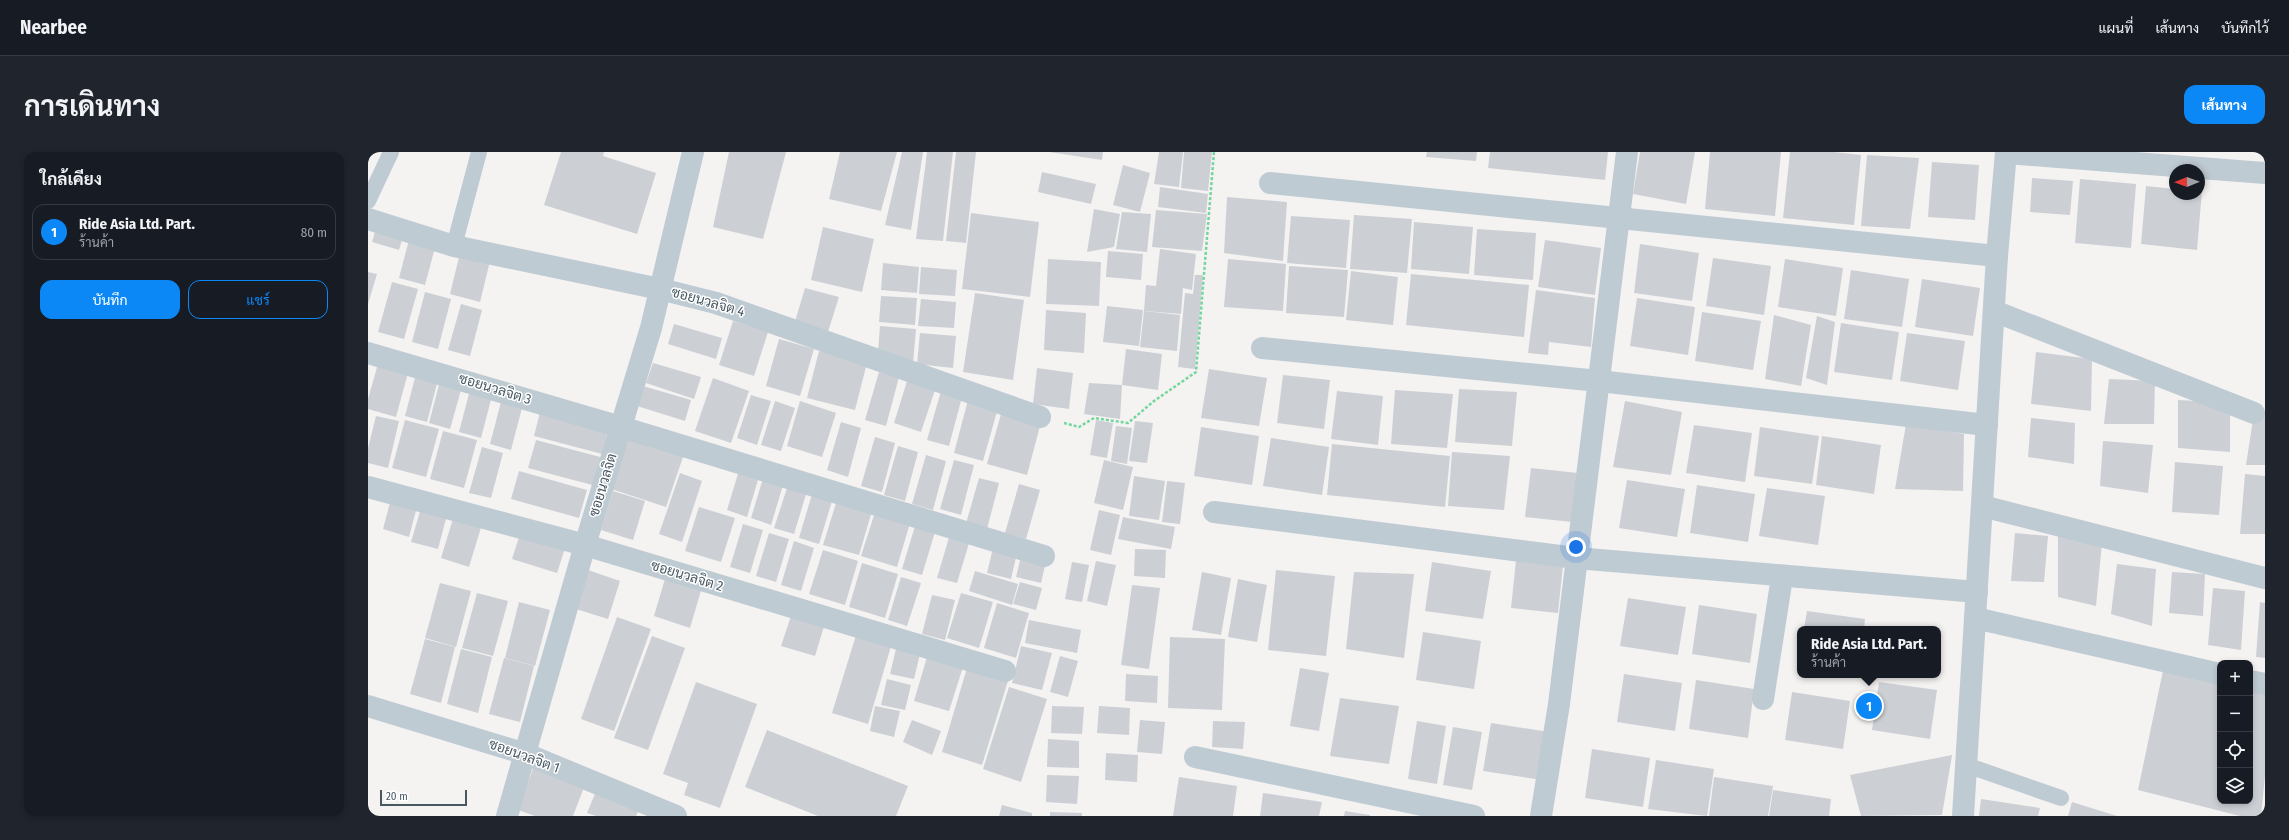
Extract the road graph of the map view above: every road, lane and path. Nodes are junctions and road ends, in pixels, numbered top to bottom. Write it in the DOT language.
graph roads {
  1 [pos="391,152"];
  2 [pos="479,152"];
  3 [pos="694,152"];
  4 [pos="1214,152"];
  5 [pos="1627,152"];
  6 [pos="2006,152"];
  7 [pos="2265,173"];
  8 [pos="1270,183"];
  9 [pos="368,201"];
  10 [pos="1620,218"];
  11 [pos="368,219"];
  12 [pos="454,246"];
  13 [pos="1997,256"];
  14 [pos="660,289"];
  15 [pos="1994,311"];
  16 [pos="1262,348"];
  17 [pos="368,353"];
  18 [pos="1599,381"];
  19 [pos="2254,413"];
  20 [pos="1040,417"];
  21 [pos="1987,425"];
  22 [pos="621,427"];
  23 [pos="368,487"];
  24 [pos="1982,506"];
  25 [pos="1214,512"];
  26 [pos="585,545"];
  27 [pos="1044,556"];
  28 [pos="1576,558"];
  29 [pos="1782,577"];
  30 [pos="2265,578"];
  31 [pos="1977,592"];
  32 [pos="1975,618"];
  33 [pos="1005,671"];
  34 [pos="2217,673"];
  35 [pos="2253,681"];
  36 [pos="2265,684"];
  37 [pos="1763,699"];
  38 [pos="368,706"];
  39 [pos="526,754"];
  40 [pos="1195,757"];
  41 [pos="1966,764"];
  42 [pos="2061,798"];
  43 [pos="507,816"];
  44 [pos="676,816"];
  45 [pos="1474,816"];
  46 [pos="1540,816"];
  47 [pos="1963,816"];
  1 -- 9 [label="lane"];
  2 -- 12 [label="lane"];
  3 -- 14 [label="street, ซอยนวลจิต"];
  4 -- 20 [label="path"];
  5 -- 10 [label="street"];
  6 -- 7 [label="street"];
  6 -- 13 [label="street"];
  8 -- 10 [label="street"];
  10 -- 13 [label="street"];
  10 -- 18 [label="street"];
  11 -- 12 [label="street, ซอยนวลจิต 4"];
  12 -- 14 [label="street, ซอยนวลจิต 4"];
  13 -- 15 [label="street"];
  14 -- 20 [label="street, ซอยนวลจิต 4"];
  14 -- 22 [label="street, ซอยนวลจิต"];
  15 -- 19 [label="street"];
  15 -- 21 [label="street"];
  16 -- 18 [label="street"];
  17 -- 22 [label="street, ซอยนวลจิต 3"];
  18 -- 21 [label="street"];
  18 -- 28 [label="street"];
  21 -- 24 [label="street"];
  22 -- 26 [label="street, ซอยนวลจิต"];
  22 -- 27 [label="street, ซอยนวลจิต 3"];
  23 -- 26 [label="street, ซอยนวลจิต 2"];
  24 -- 30 [label="street"];
  24 -- 31 [label="street"];
  25 -- 28 [label="street"];
  26 -- 33 [label="street, ซอยนวลจิต 2"];
  26 -- 39 [label="street, ซอยนวลจิต"];
  28 -- 29 [label="street"];
  28 -- 46 [label="street"];
  29 -- 31 [label="street"];
  29 -- 37 [label="street"];
  31 -- 32 [label="street"];
  32 -- 34 [label="street"];
  32 -- 41 [label="street"];
  35 -- 36 [label="street"];
  38 -- 39 [label="street, ซอยนวลจิต 1"];
  39 -- 43 [label="street, ซอยนวลจิต"];
  39 -- 44 [label="street, ซอยนวลจิต 1"];
  40 -- 45 [label="street"];
  41 -- 42 [label="lane"];
  41 -- 47 [label="street"];
}
